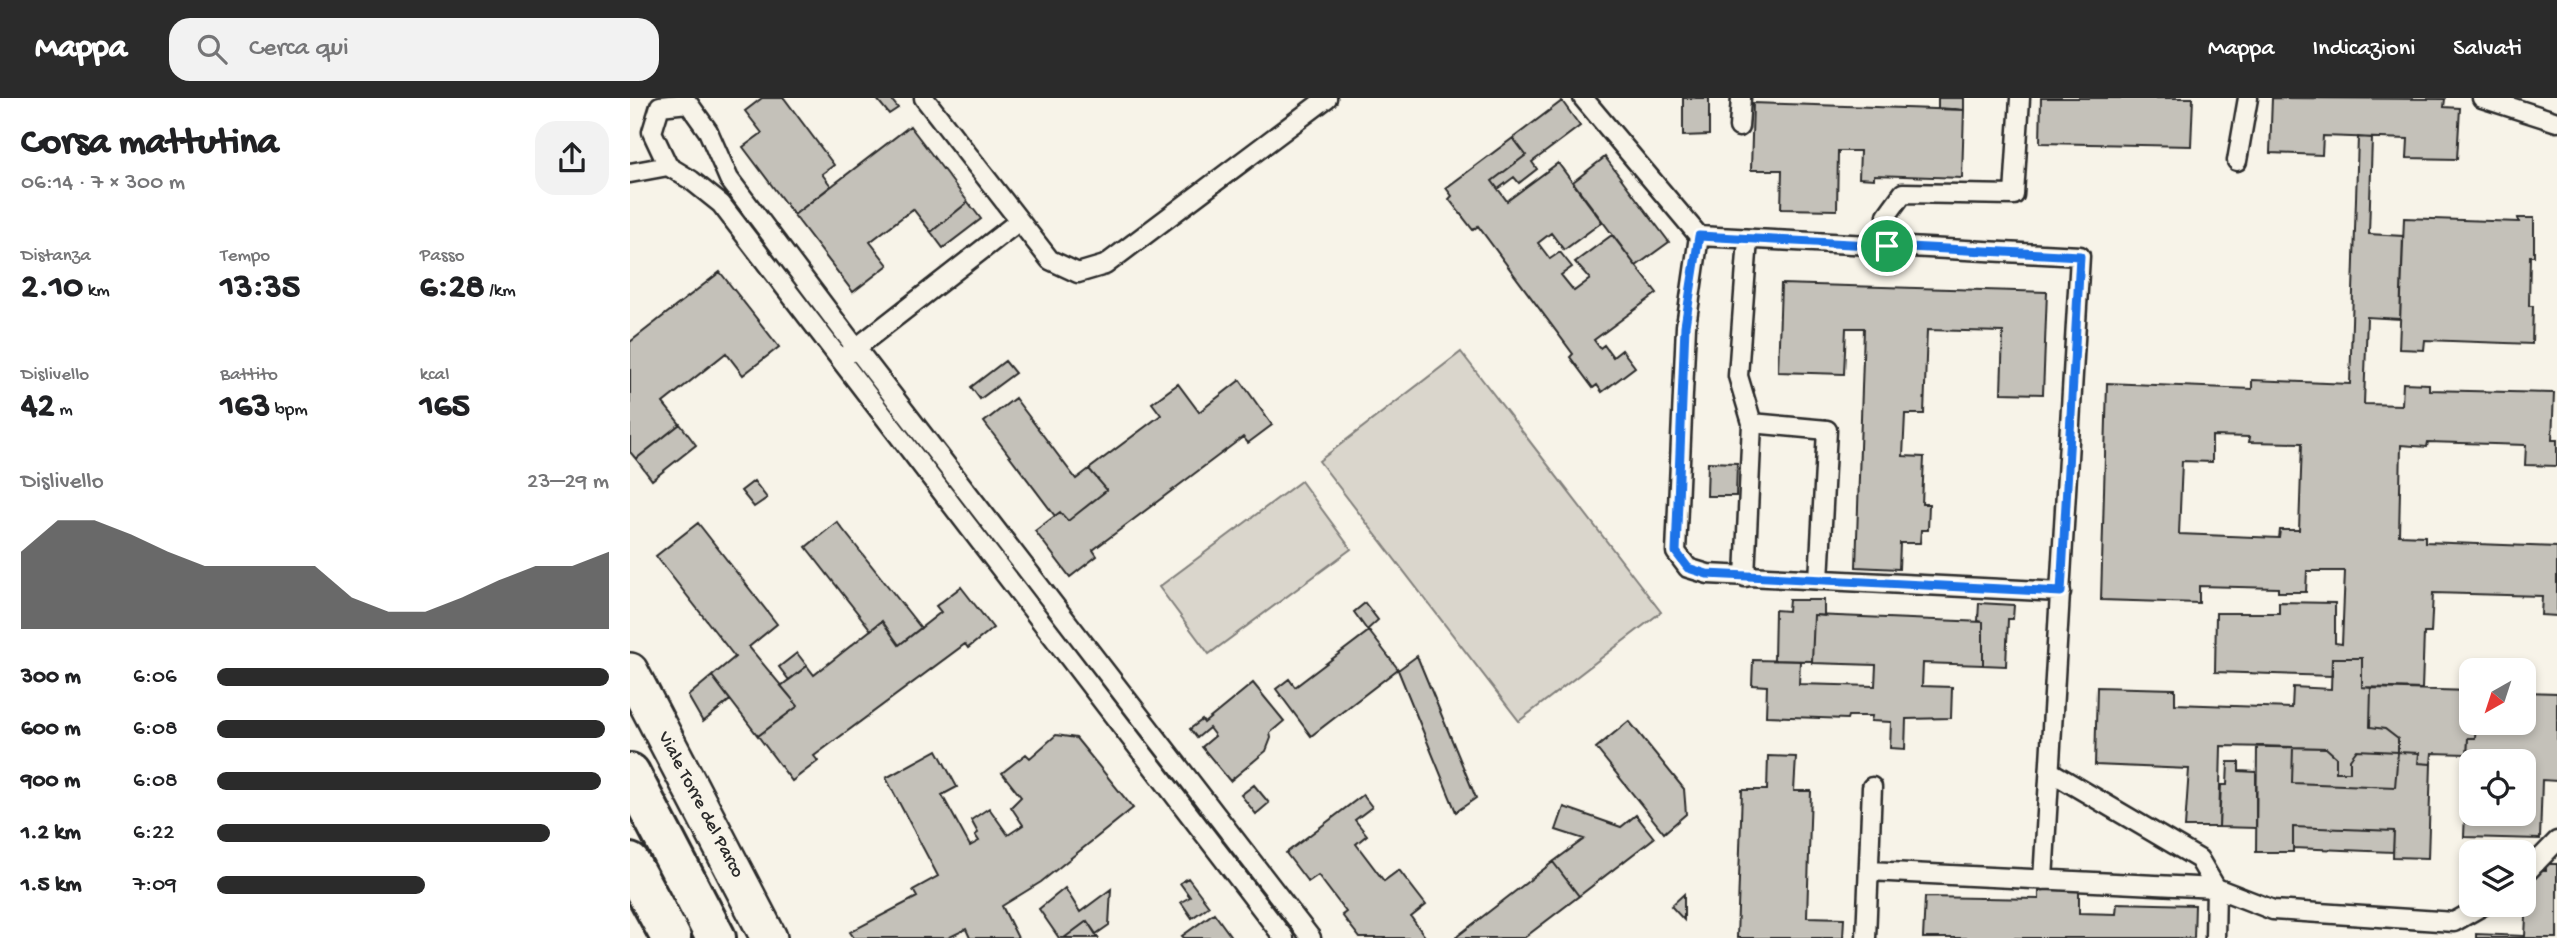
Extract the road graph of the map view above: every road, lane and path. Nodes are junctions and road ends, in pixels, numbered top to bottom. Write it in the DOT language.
graph roads {
  1 [pos="924,98"];
  2 [pos="1327,98"];
  3 [pos="1583,98"];
  4 [pos="1741,98"];
  5 [pos="2020,98"];
  6 [pos="2248,98"];
  7 [pos="2482,98"];
  8 [pos="657,102"];
  9 [pos="2557,122"];
  10 [pos="1740,127"];
  11 [pos="2237,161"];
  12 [pos="668,166"];
  13 [pos="630,173"];
  14 [pos="1019,221"];
  15 [pos="1699,236"];
  16 [pos="1748,239"];
  17 [pos="1887,246"];
  18 [pos="856,348"];
  19 [pos="841,359"];
  20 [pos="1752,423"];
  21 [pos="1745,576"];
  22 [pos="1819,580"];
  23 [pos="2061,592"];
  24 [pos="630,671"];
  25 [pos="2051,772"];
  26 [pos="630,773"];
  27 [pos="1872,787"];
  28 [pos="2557,841"];
  29 [pos="630,863"];
  30 [pos="2536,863"];
  31 [pos="1869,871"];
  32 [pos="2043,880"];
  33 [pos="2217,888"];
  34 [pos="2470,917"];
  35 [pos="2454,930"];
  36 [pos="671,938"];
  37 [pos="716,938"];
  38 [pos="769,938"];
  39 [pos="1284,938"];
  40 [pos="1311,938"];
  41 [pos="1866,938"];
  42 [pos="2215,938"];
  1 -- 14 [label="lane"];
  2 -- 14 [label="lane"];
  3 -- 15 [label="lane"];
  4 -- 10 [label="lane"];
  5 -- 17 [label="lane"];
  6 -- 11 [label="lane"];
  7 -- 9 [label="lane"];
  8 -- 12 [label="lane"];
  8 -- 18 [label="lane"];
  12 -- 13 [label="lane"];
  12 -- 19 [label="lane"];
  14 -- 18 [label="lane"];
  15 -- 16 [label="lane"];
  15 -- 21 [label="lane"];
  16 -- 17 [label="lane"];
  16 -- 20 [label="lane"];
  17 -- 23 [label="lane"];
  18 -- 19 [label="lane"];
  18 -- 40 [label="lane"];
  19 -- 39 [label="lane"];
  20 -- 21 [label="lane"];
  20 -- 22 [label="lane"];
  21 -- 22 [label="lane"];
  22 -- 23 [label="lane"];
  23 -- 25 [label="lane"];
  24 -- 38 [label="street, Viale Torre del Parco"];
  25 -- 32 [label="lane"];
  25 -- 33 [label="lane"];
  26 -- 37 [label="street"];
  27 -- 31 [label="lane"];
  28 -- 30 [label="lane"];
  29 -- 36 [label="street"];
  31 -- 32 [label="lane"];
  31 -- 41 [label="lane"];
  32 -- 33 [label="lane"];
  33 -- 35 [label="lane"];
  33 -- 42 [label="lane"];
  34 -- 35 [label="lane"];
}
